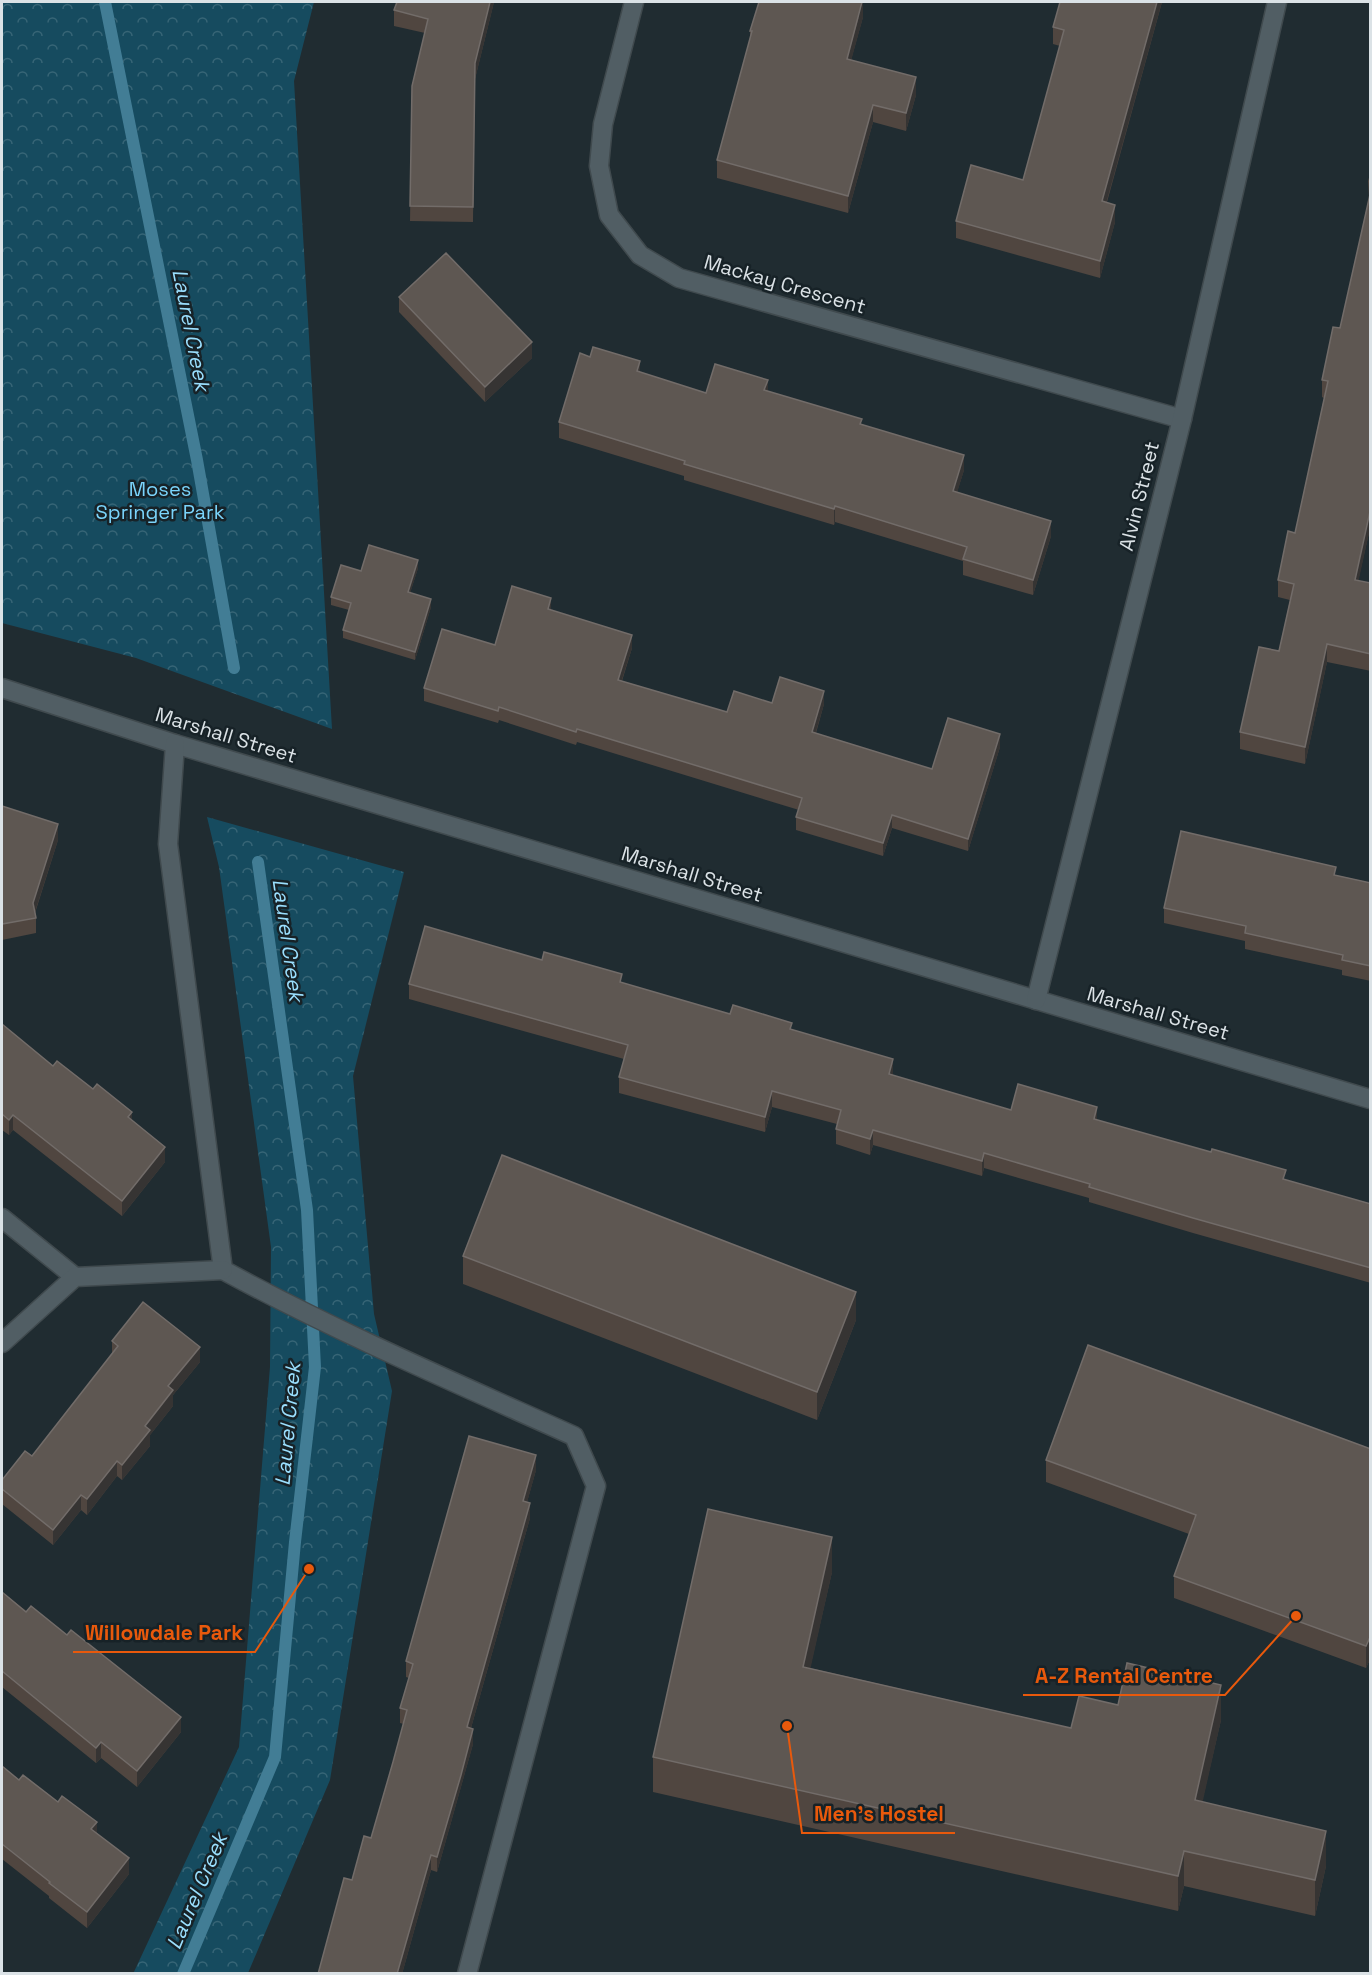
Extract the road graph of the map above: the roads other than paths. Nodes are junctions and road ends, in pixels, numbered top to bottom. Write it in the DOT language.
graph roads {
  1 [pos="634,2"];
  2 [pos="1277,2"];
  3 [pos="1182,419"];
  4 [pos="2,688"];
  5 [pos="175,744"];
  6 [pos="1036,1000"];
  7 [pos="1371,1099"];
  8 [pos="2,1218"];
  9 [pos="223,1270"];
  10 [pos="75,1277"];
  11 [pos="2,1343"];
  12 [pos="467,1974"];
  1 -- 3 [label="street, Mackay Crescent"];
  2 -- 3 [label="street, Alvin Street"];
  3 -- 6 [label="street, Alvin Street"];
  4 -- 5 [label="street, Marshall Street"];
  5 -- 6 [label="street, Marshall Street"];
  5 -- 9 [label="street"];
  6 -- 7 [label="street, Marshall Street"];
  8 -- 10 [label="street"];
  9 -- 10 [label="street"];
  9 -- 12 [label="street"];
  10 -- 11 [label="street"];
}
